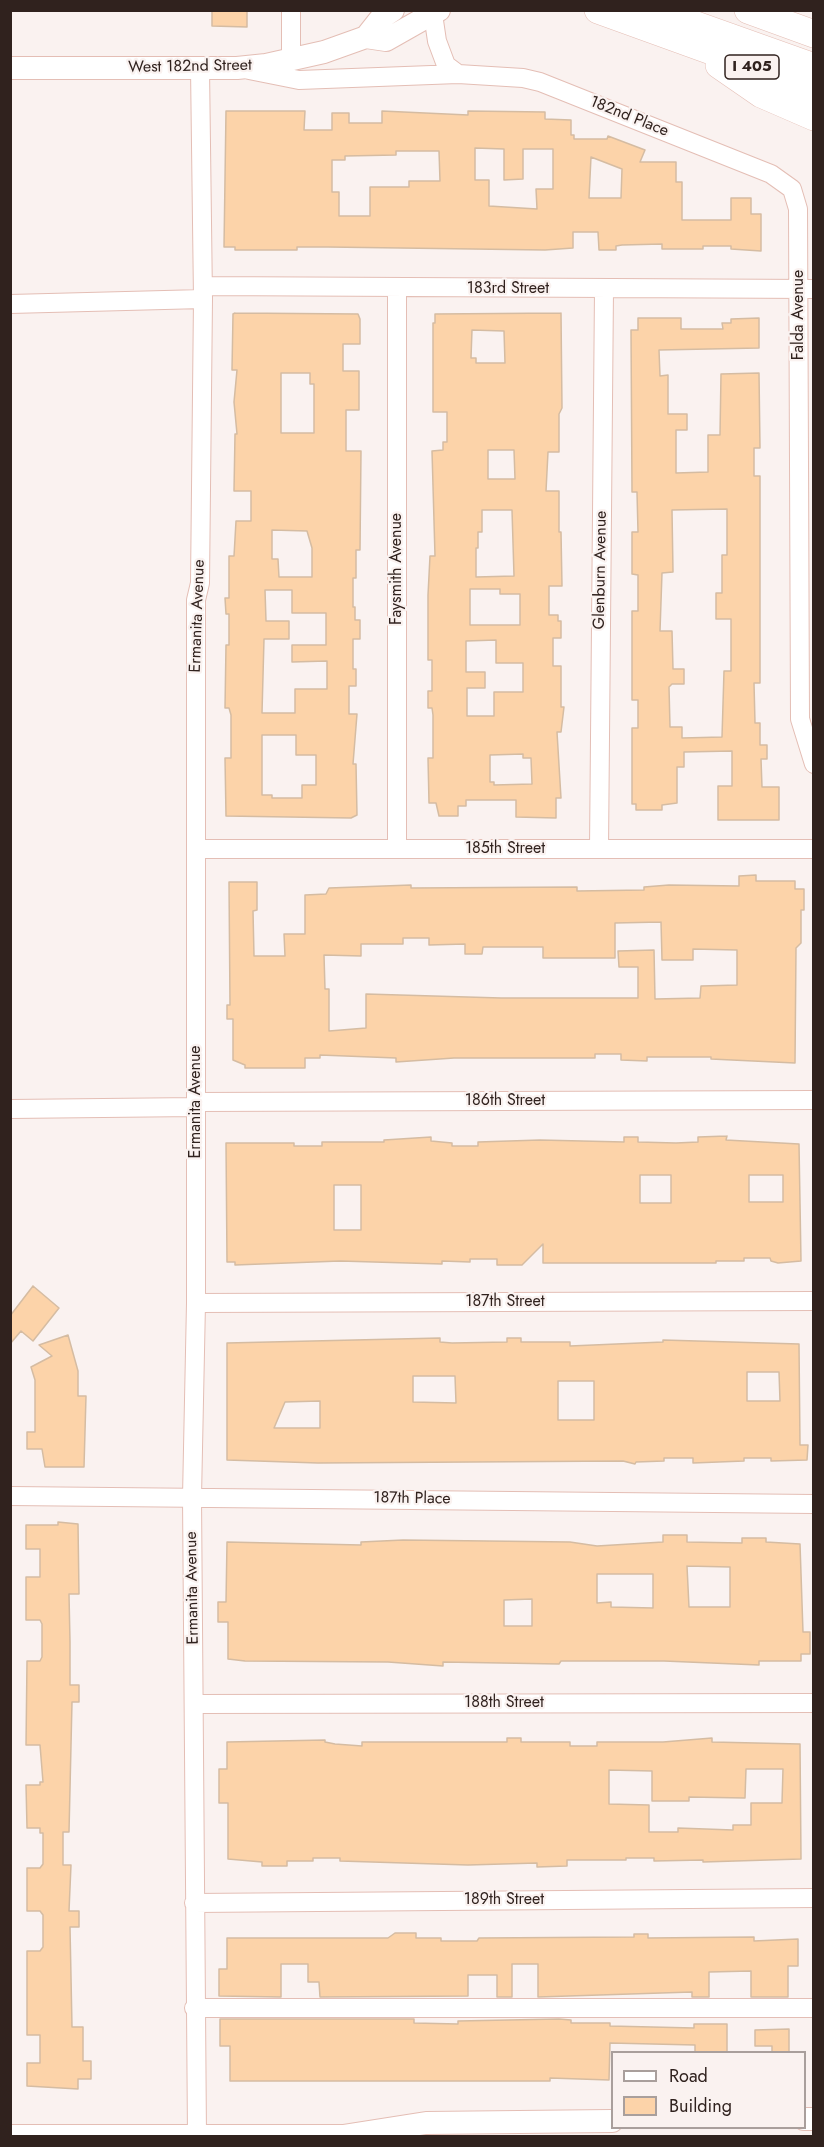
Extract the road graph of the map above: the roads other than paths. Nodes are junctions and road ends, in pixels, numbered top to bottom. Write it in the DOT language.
graph roads {
  1 [pos="291,10"];
  2 [pos="393,10"];
  3 [pos="598,10"];
  4 [pos="654,10"];
  5 [pos="688,10"];
  6 [pos="748,10"];
  7 [pos="436,12"];
  8 [pos="813,34"];
  9 [pos="366,37"];
  10 [pos="691,45"];
  11 [pos="813,56"];
  12 [pos="291,60"];
  13 [pos="10,68"];
  14 [pos="200,68"];
  15 [pos="237,68"];
  16 [pos="813,68"];
  17 [pos="458,74"];
  18 [pos="813,88"];
  19 [pos="813,117"];
  20 [pos="792,189"];
  21 [pos="397,289"];
  22 [pos="806,289"];
  23 [pos="604,290"];
  24 [pos="203,293"];
  25 [pos="10,304"];
  26 [pos="813,764"];
  27 [pos="196,849"];
  28 [pos="397,849"];
  29 [pos="598,849"];
  30 [pos="813,849"];
  31 [pos="813,1100"];
  32 [pos="196,1105"];
  33 [pos="10,1109"];
  34 [pos="813,1301"];
  35 [pos="196,1303"];
  36 [pos="10,1496"];
  37 [pos="192,1497"];
  38 [pos="813,1504"];
  39 [pos="813,1703"];
  40 [pos="195,1704"];
  41 [pos="813,1898"];
  42 [pos="194,1903"];
  43 [pos="194,2008"];
  44 [pos="813,2008"];
  45 [pos="611,2121"];
  46 [pos="10,2136"];
  47 [pos="197,2136"];
  48 [pos="296,2136"];
  49 [pos="346,2136"];
  1 -- 12 [label="street"];
  2 -- 9 [label="main road"];
  3 -- 10 [label="highway, I 405"];
  4 -- 16 [label="highway"];
  5 -- 11 [label="highway"];
  6 -- 8 [label="highway"];
  7 -- 9 [label="main road, West 182nd Street"];
  7 -- 17 [label="street"];
  9 -- 12 [label="main road, West 182nd Street"];
  10 -- 18 [label="highway, I 405"];
  10 -- 19 [label="highway"];
  12 -- 15 [label="main road, West 182nd Street"];
  13 -- 14 [label="main road, West 182nd Street"];
  14 -- 15 [label="main road, West 182nd Street"];
  14 -- 24 [label="street, Ermanita Avenue"];
  15 -- 17 [label="street, 182nd Place"];
  17 -- 20 [label="street, 182nd Place"];
  20 -- 22 [label="street, Falda Avenue"];
  21 -- 23 [label="street, 183rd Street"];
  21 -- 24 [label="street, 183rd Street"];
  21 -- 28 [label="street, Faysmith Avenue"];
  22 -- 23 [label="street, 183rd Street"];
  22 -- 26 [label="street, Falda Avenue"];
  23 -- 29 [label="street, Glenburn Avenue"];
  24 -- 25 [label="street, 183rd Street"];
  24 -- 27 [label="street, Ermanita Avenue"];
  27 -- 28 [label="street, 185th Street"];
  27 -- 32 [label="street, Ermanita Avenue"];
  28 -- 29 [label="street, 185th Street"];
  29 -- 30 [label="street, 185th Street"];
  31 -- 32 [label="street, 186th Street"];
  32 -- 33 [label="street, 186th Street"];
  32 -- 35 [label="street, Ermanita Avenue"];
  34 -- 35 [label="street, 187th Street"];
  35 -- 37 [label="street, Ermanita Avenue"];
  36 -- 37 [label="street, 187th Place"];
  37 -- 38 [label="street, 187th Place"];
  37 -- 40 [label="street, Ermanita Avenue"];
  39 -- 40 [label="street, 188th Street"];
  40 -- 42 [label="street, Ermanita Avenue"];
  41 -- 42 [label="street, 189th Street"];
  42 -- 43 [label="street, Ermanita Avenue"];
  43 -- 44 [label="street"];
  43 -- 47 [label="street, Ermanita Avenue"];
  45 -- 49 [label="main road"];
  46 -- 47 [label="main road"];
  47 -- 48 [label="main road"];
  48 -- 49 [label="main road"];
}
